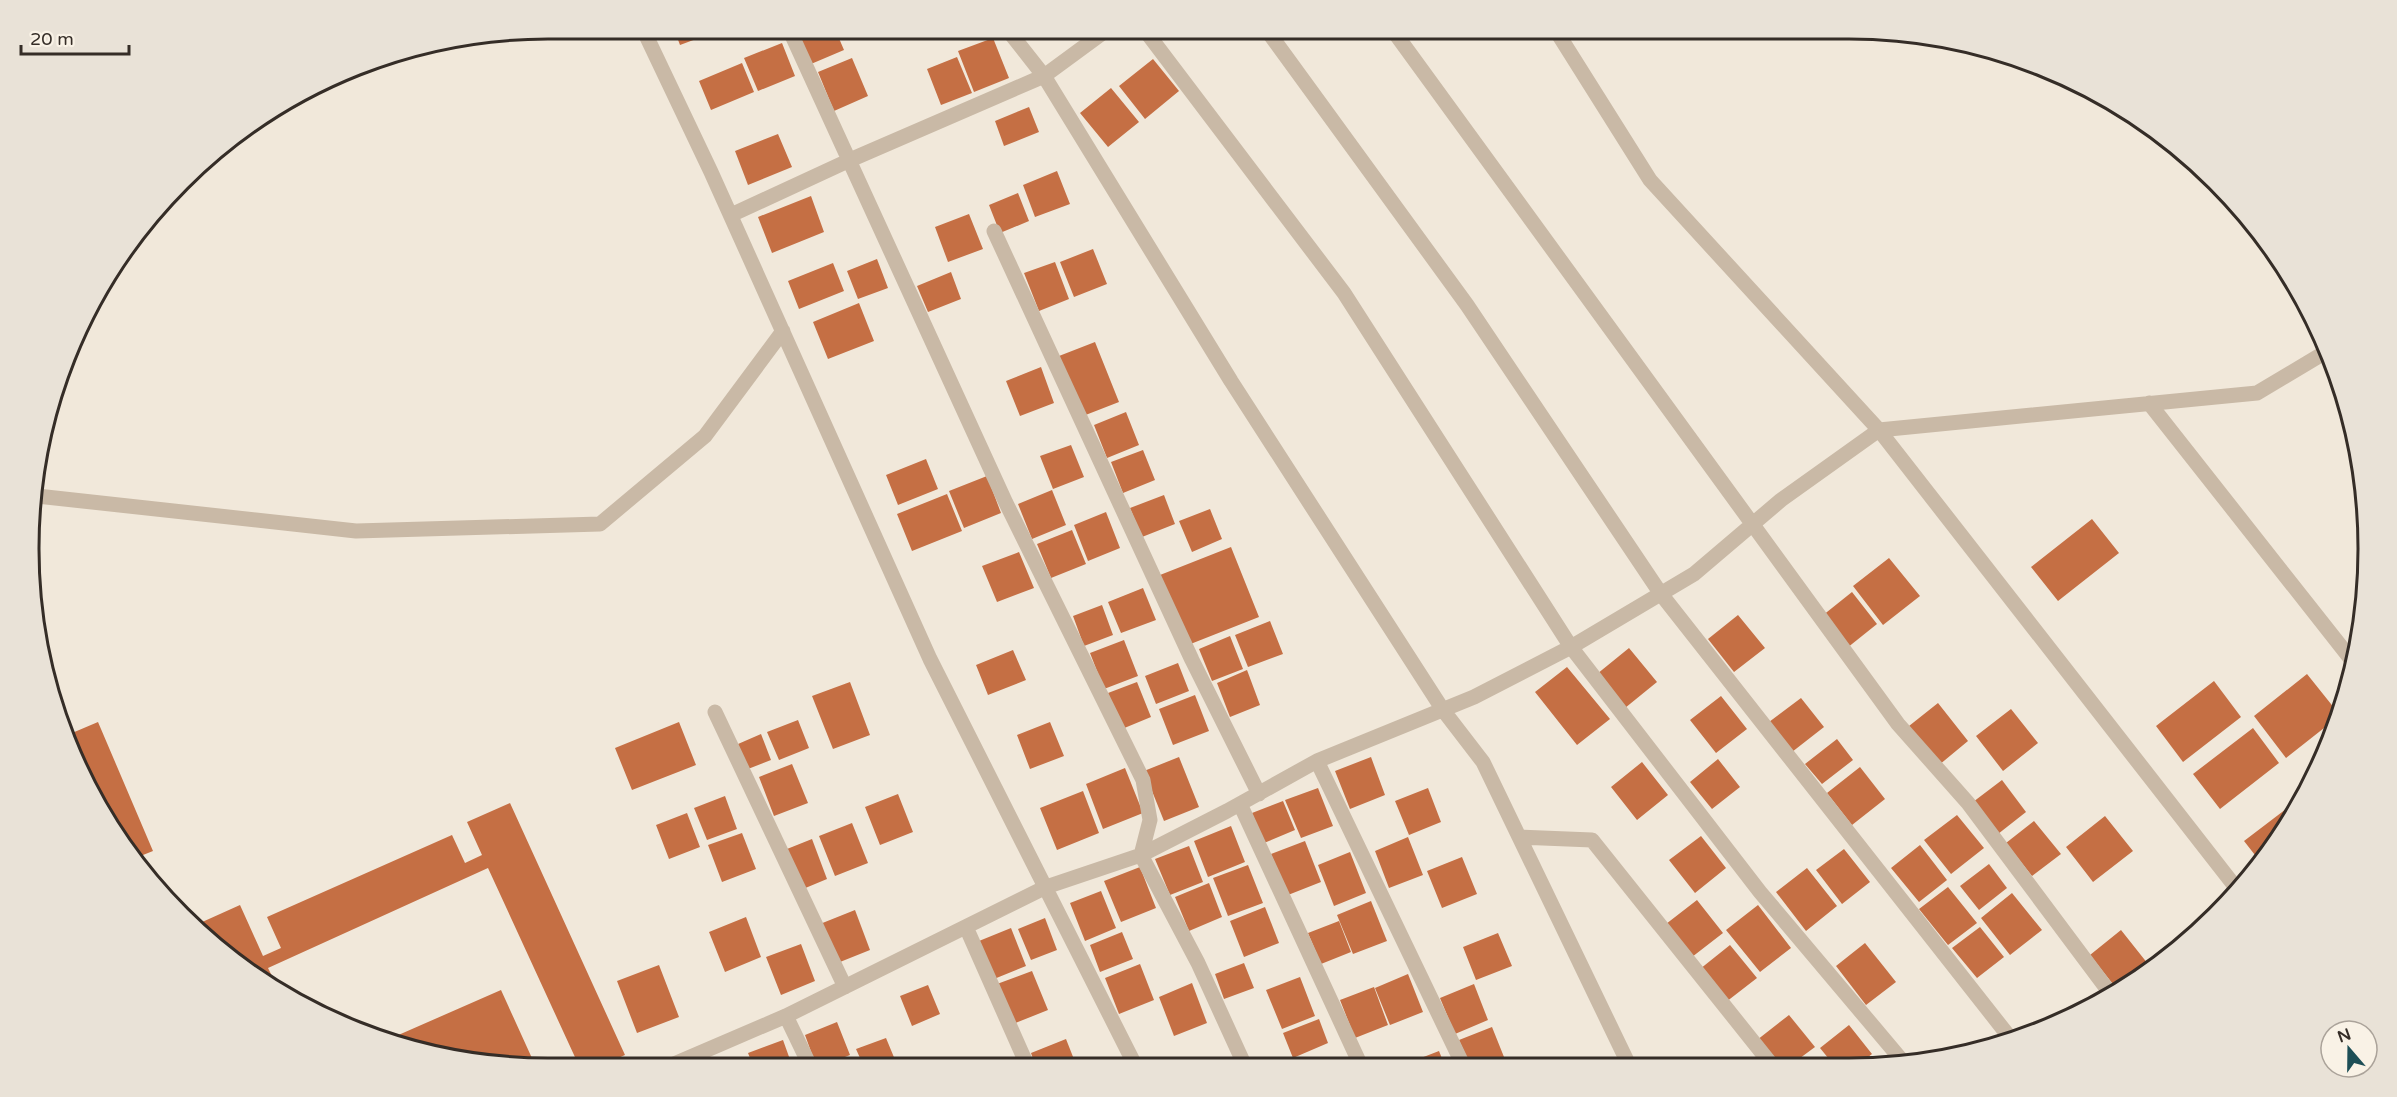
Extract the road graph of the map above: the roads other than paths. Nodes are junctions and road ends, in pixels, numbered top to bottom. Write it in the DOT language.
graph roads {
  1 [pos="648,39"];
  2 [pos="794,39"];
  3 [pos="1015,39"];
  4 [pos="1093,39"];
  5 [pos="1152,39"];
  6 [pos="1274,39"];
  7 [pos="1400,39"];
  8 [pos="1562,39"];
  9 [pos="1044,76"];
  10 [pos="850,160"];
  11 [pos="731,215"];
  12 [pos="994,231"];
  13 [pos="783,331"];
  14 [pos="2320,356"];
  15 [pos="2149,403"];
  16 [pos="1879,430"];
  17 [pos="42,497"];
  18 [pos="1752,524"];
  19 [pos="1661,594"];
  20 [pos="1571,647"];
  21 [pos="2347,654"];
  22 [pos="1443,710"];
  23 [pos="716,712"];
  24 [pos="1317,761"];
  25 [pos="1259,794"];
  26 [pos="1240,804"];
  27 [pos="1520,837"];
  28 [pos="1141,855"];
  29 [pos="2233,883"];
  30 [pos="1046,887"];
  31 [pos="966,927"];
  32 [pos="845,987"];
  33 [pos="2106,988"];
  34 [pos="786,1016"];
  35 [pos="2006,1033"];
  36 [pos="707,1050"];
  37 [pos="1898,1056"];
  38 [pos="688,1058"];
  39 [pos="700,1058"];
  40 [pos="806,1058"];
  41 [pos="1024,1058"];
  42 [pos="1132,1058"];
  43 [pos="1241,1058"];
  44 [pos="1357,1058"];
  45 [pos="1460,1058"];
  46 [pos="1626,1058"];
  47 [pos="1766,1058"];
  1 -- 11 [label="street"];
  2 -- 10 [label="street"];
  3 -- 9 [label="street"];
  4 -- 9 [label="street"];
  5 -- 20 [label="street"];
  6 -- 19 [label="street"];
  7 -- 18 [label="street"];
  8 -- 16 [label="street"];
  9 -- 10 [label="street"];
  9 -- 22 [label="street"];
  10 -- 11 [label="street"];
  10 -- 28 [label="street"];
  11 -- 13 [label="street"];
  12 -- 25 [label="street"];
  13 -- 17 [label="street"];
  13 -- 30 [label="street"];
  14 -- 15 [label="street"];
  15 -- 16 [label="street"];
  15 -- 21 [label="street"];
  16 -- 18 [label="street"];
  16 -- 29 [label="street"];
  18 -- 19 [label="street"];
  18 -- 33 [label="street"];
  19 -- 20 [label="street"];
  19 -- 35 [label="street"];
  20 -- 22 [label="street"];
  20 -- 37 [label="street"];
  22 -- 24 [label="street"];
  22 -- 27 [label="street"];
  23 -- 32 [label="street"];
  24 -- 25 [label="street"];
  24 -- 45 [label="street"];
  25 -- 26 [label="street"];
  26 -- 28 [label="street"];
  26 -- 44 [label="street"];
  27 -- 46 [label="street"];
  27 -- 47 [label="street"];
  28 -- 30 [label="street"];
  28 -- 43 [label="street"];
  30 -- 31 [label="street"];
  30 -- 42 [label="street"];
  31 -- 32 [label="street"];
  31 -- 41 [label="street"];
  32 -- 34 [label="street"];
  34 -- 36 [label="street"];
  34 -- 40 [label="street"];
  36 -- 38 [label="street"];
  36 -- 39 [label="street"];
}
